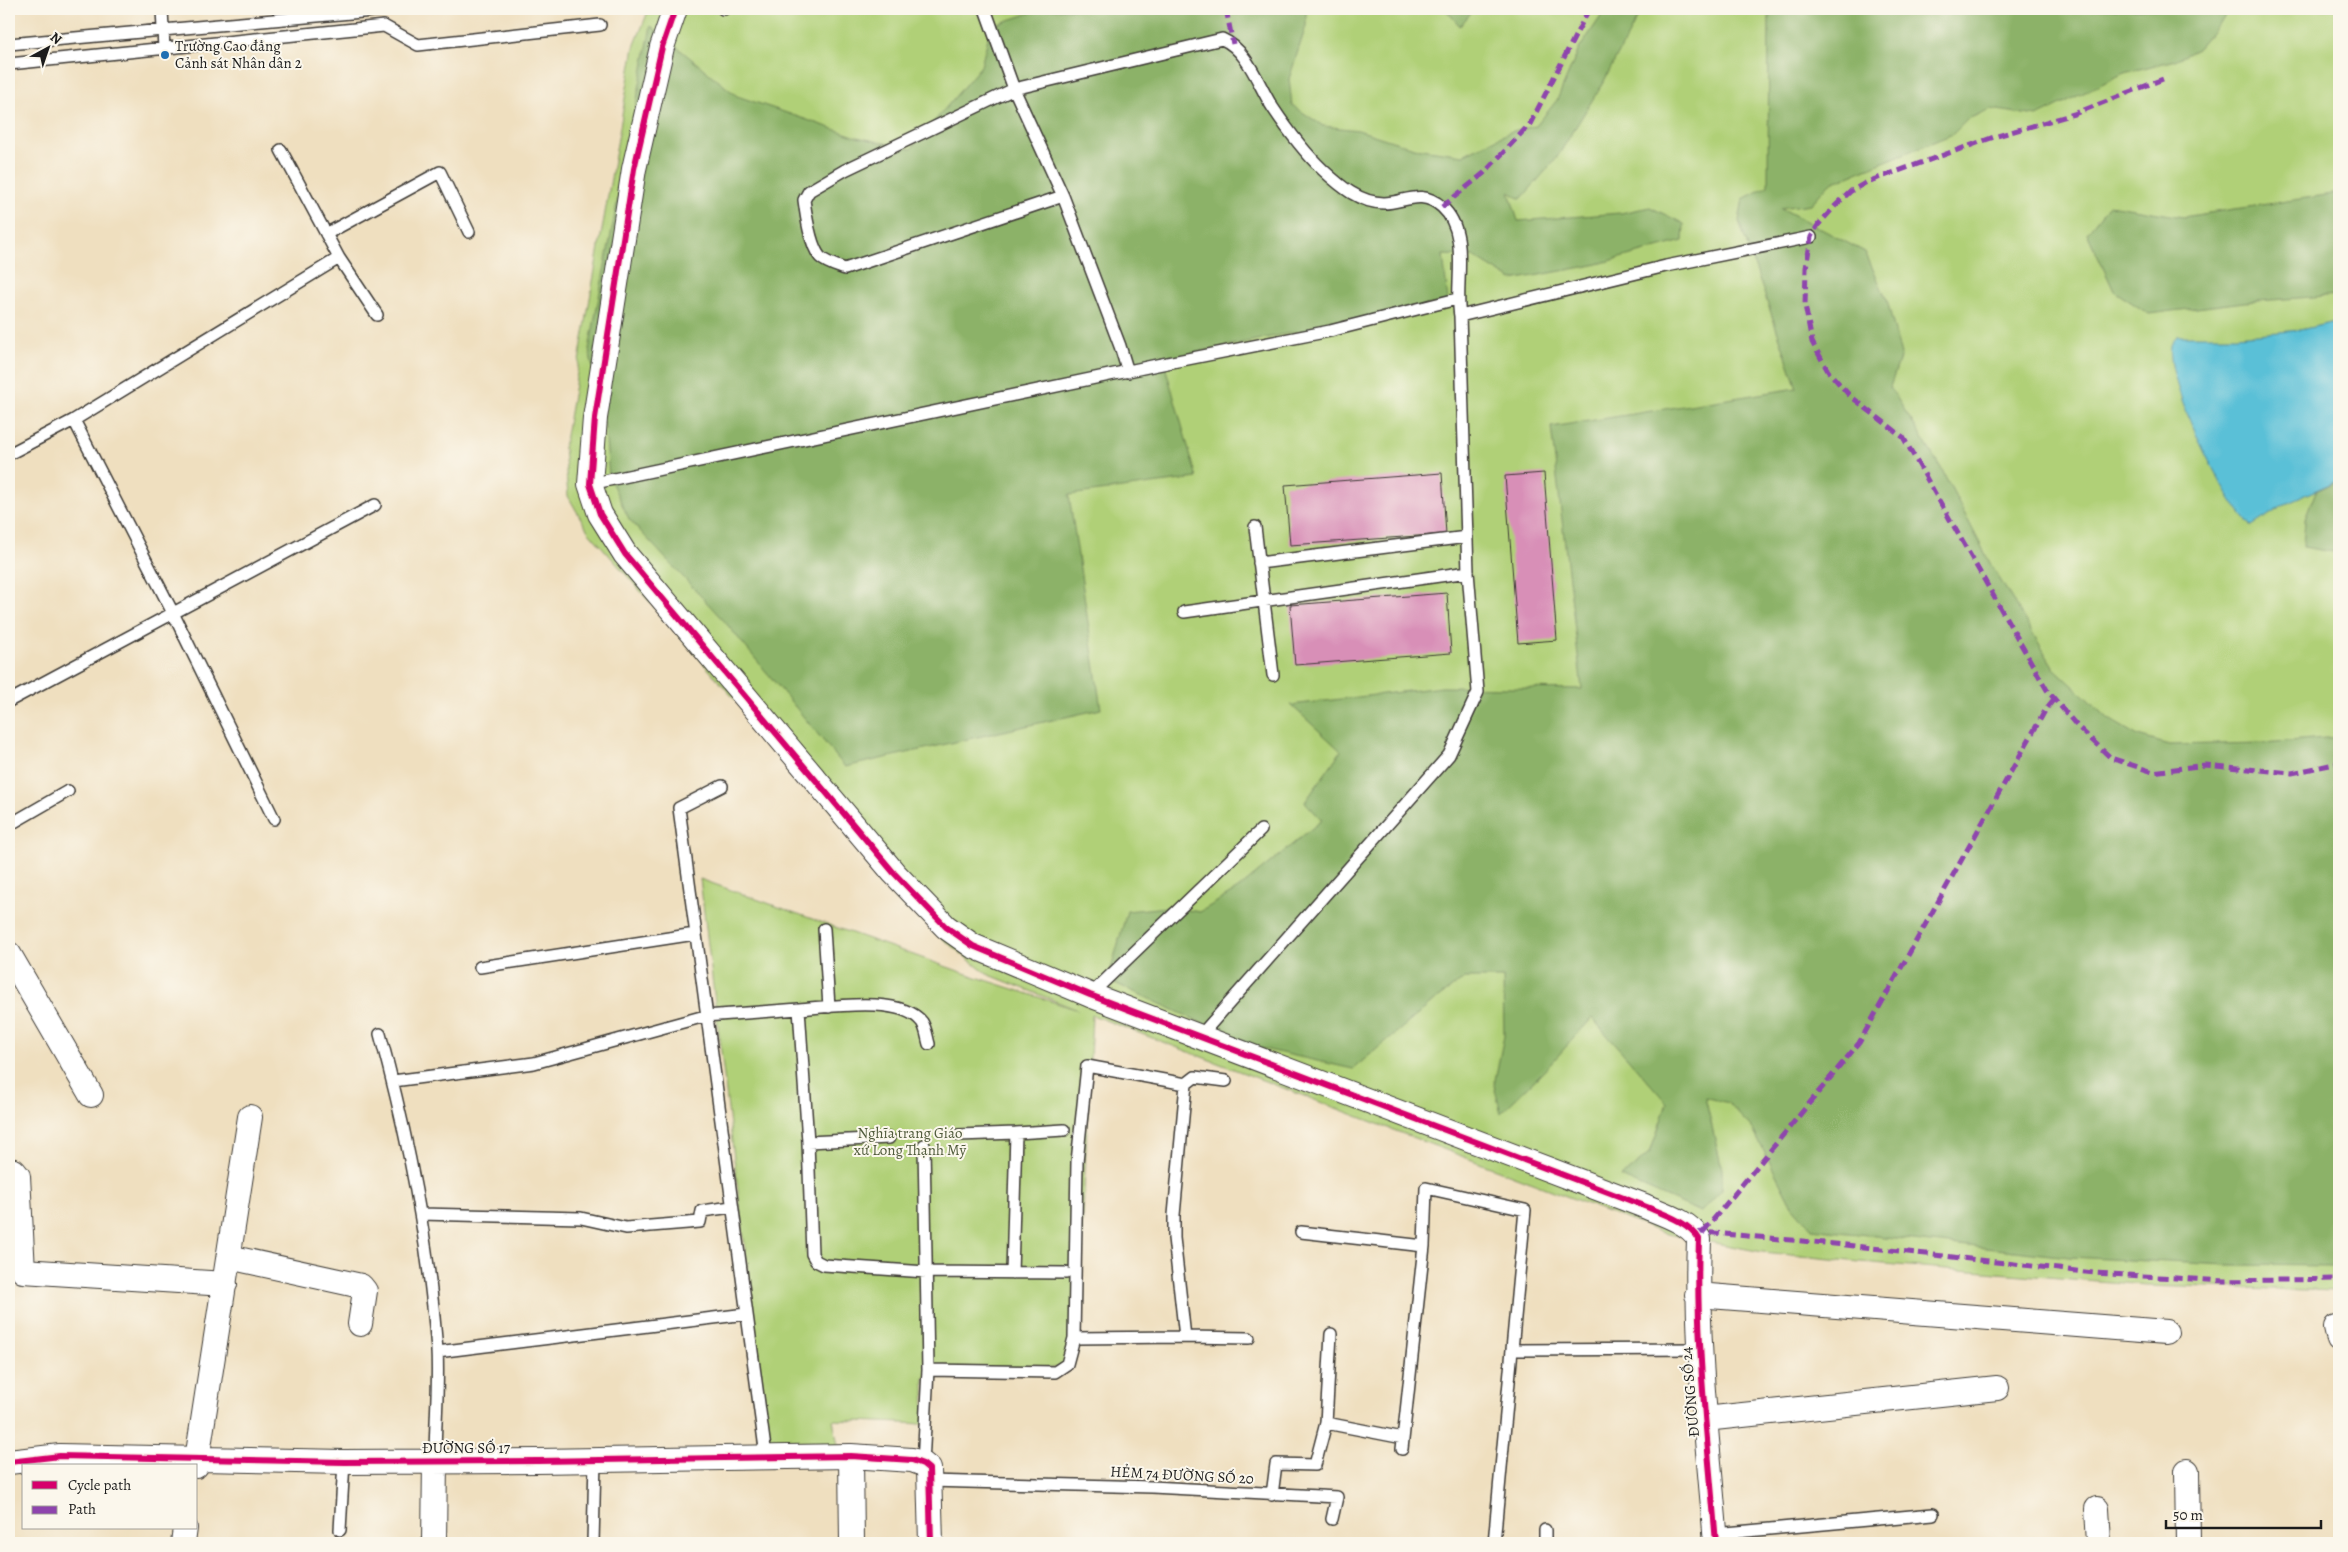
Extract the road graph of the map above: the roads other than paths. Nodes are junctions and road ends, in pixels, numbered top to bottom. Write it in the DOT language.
graph roads {
  1 [pos="162,9"];
  2 [pos="384,9"];
  3 [pos="675,9"];
  4 [pos="984,9"];
  5 [pos="600,25"];
  6 [pos="384,26"];
  7 [pos="164,30"];
  8 [pos="9,44"];
  9 [pos="164,49"];
  10 [pos="9,64"];
  11 [pos="1014,89"];
  12 [pos="282,150"];
  13 [pos="1063,196"];
  14 [pos="469,232"];
  15 [pos="326,234"];
  16 [pos="1811,237"];
  17 [pos="339,258"];
  18 [pos="1457,299"];
  19 [pos="377,315"];
  20 [pos="1460,316"];
  21 [pos="1128,372"];
  22 [pos="74,420"];
  23 [pos="9,454"];
  24 [pos="590,484"];
  25 [pos="375,505"];
  26 [pos="1254,528"];
  27 [pos="1467,537"];
  28 [pos="1259,563"];
  29 [pos="1468,572"];
  30 [pos="1265,601"];
  31 [pos="1184,612"];
  32 [pos="173,613"];
  33 [pos="1273,675"];
  34 [pos="9,701"];
  35 [pos="722,786"];
  36 [pos="68,792"];
  37 [pos="274,819"];
  38 [pos="9,825"];
  39 [pos="1261,830"];
  40 [pos="824,929"];
  41 [pos="695,934"];
  42 [pos="9,954"];
  43 [pos="480,967"];
  44 [pos="1090,995"];
  45 [pos="829,1008"];
  46 [pos="799,1009"];
  47 [pos="705,1016"];
  48 [pos="380,1034"];
  49 [pos="1200,1036"];
  50 [pos="929,1044"];
  51 [pos="1226,1080"];
  52 [pos="393,1081"];
  53 [pos="1186,1084"];
  54 [pos="91,1095"];
  55 [pos="250,1117"];
  56 [pos="1064,1130"];
  57 [pos="1016,1133"];
  58 [pos="958,1135"];
  59 [pos="889,1138"];
  60 [pos="808,1142"];
  61 [pos="924,1145"];
  62 [pos="9,1170"];
  63 [pos="732,1207"];
  64 [pos="421,1214"];
  65 [pos="1301,1232"];
  66 [pos="1424,1246"];
  67 [pos="229,1257"];
  68 [pos="16,1271"];
  69 [pos="926,1272"];
  70 [pos="1012,1273"];
  71 [pos="1066,1273"];
  72 [pos="225,1284"];
  73 [pos="1697,1295"];
  74 [pos="746,1314"];
  75 [pos="360,1324"];
  76 [pos="2166,1332"];
  77 [pos="1331,1334"];
  78 [pos="1185,1337"];
  79 [pos="1074,1338"];
  80 [pos="1249,1338"];
  81 [pos="1699,1349"];
  82 [pos="1513,1350"];
  83 [pos="437,1352"];
  84 [pos="928,1370"];
  85 [pos="1997,1388"];
  86 [pos="1705,1419"];
  87 [pos="1326,1423"];
  88 [pos="766,1456"];
  89 [pos="851,1456"];
  90 [pos="435,1460"];
  91 [pos="595,1460"];
  92 [pos="9,1462"];
  93 [pos="196,1462"];
  94 [pos="344,1462"];
  95 [pos="2188,1471"];
  96 [pos="926,1473"];
  97 [pos="1272,1494"];
  98 [pos="2097,1509"];
  99 [pos="1933,1514"];
  100 [pos="1332,1519"];
  101 [pos="185,1530"];
  102 [pos="340,1530"];
  103 [pos="1544,1530"];
  104 [pos="1716,1539"];
  105 [pos="182,1543"];
  106 [pos="434,1543"];
  107 [pos="593,1543"];
  108 [pos="852,1543"];
  109 [pos="930,1543"];
  110 [pos="1494,1543"];
  111 [pos="1545,1543"];
  112 [pos="2099,1543"];
  113 [pos="2188,1543"];
  1 -- 7 [label="lane"];
  2 -- 6 [label="lane"];
  2 -- 7 [label="lane"];
  3 -- 24 [label="street"];
  4 -- 11 [label="lane"];
  5 -- 6 [label="lane"];
  6 -- 9 [label="lane"];
  7 -- 8 [label="lane"];
  7 -- 9 [label="lane"];
  9 -- 10 [label="lane"];
  11 -- 13 [label="lane"];
  11 -- 13 [label="lane"];
  11 -- 18 [label="lane"];
  12 -- 15 [label="lane"];
  13 -- 21 [label="lane"];
  14 -- 15 [label="lane"];
  15 -- 17 [label="lane"];
  16 -- 20 [label="lane"];
  17 -- 19 [label="lane"];
  17 -- 22 [label="lane"];
  18 -- 20 [label="lane"];
  18 -- 21 [label="lane"];
  20 -- 27 [label="lane"];
  21 -- 24 [label="lane"];
  22 -- 23 [label="lane"];
  22 -- 32 [label="lane"];
  24 -- 44 [label="street"];
  25 -- 32 [label="lane"];
  26 -- 28 [label="lane"];
  27 -- 28 [label="lane"];
  27 -- 29 [label="lane"];
  28 -- 30 [label="lane"];
  29 -- 30 [label="lane"];
  29 -- 49 [label="lane"];
  30 -- 31 [label="lane"];
  30 -- 33 [label="lane"];
  32 -- 34 [label="lane"];
  32 -- 37 [label="lane"];
  35 -- 41 [label="lane"];
  36 -- 38 [label="lane"];
  39 -- 44 [label="lane"];
  40 -- 45 [label="lane"];
  41 -- 43 [label="lane"];
  41 -- 47 [label="lane"];
  42 -- 54 [label="street"];
  44 -- 49 [label="street"];
  45 -- 46 [label="lane"];
  45 -- 50 [label="lane"];
  46 -- 47 [label="lane"];
  46 -- 60 [label="lane"];
  47 -- 52 [label="lane"];
  47 -- 63 [label="lane"];
  48 -- 52 [label="lane"];
  49 -- 73 [label="street, ĐƯỜNG SỐ 24"];
  51 -- 53 [label="lane"];
  52 -- 64 [label="lane"];
  53 -- 78 [label="lane"];
  53 -- 79 [label="lane"];
  55 -- 67 [label="street"];
  56 -- 57 [label="lane"];
  57 -- 58 [label="lane"];
  57 -- 70 [label="lane"];
  59 -- 60 [label="lane"];
  60 -- 69 [label="lane"];
  61 -- 69 [label="lane"];
  62 -- 68 [label="street"];
  63 -- 64 [label="lane"];
  63 -- 74 [label="lane"];
  64 -- 83 [label="lane"];
  65 -- 66 [label="lane"];
  66 -- 82 [label="lane"];
  66 -- 87 [label="lane"];
  67 -- 72 [label="street"];
  67 -- 75 [label="street"];
  68 -- 72 [label="street"];
  69 -- 70 [label="lane"];
  69 -- 84 [label="lane"];
  70 -- 71 [label="lane"];
  72 -- 93 [label="street"];
  73 -- 76 [label="street"];
  73 -- 81 [label="street, ĐƯỜNG SỐ 24"];
  74 -- 83 [label="lane"];
  74 -- 88 [label="lane"];
  77 -- 87 [label="lane"];
  78 -- 79 [label="lane"];
  78 -- 80 [label="lane"];
  79 -- 84 [label="lane"];
  81 -- 82 [label="lane"];
  81 -- 86 [label="street, ĐƯỜNG SỐ 24"];
  82 -- 110 [label="lane"];
  83 -- 90 [label="lane"];
  84 -- 96 [label="lane"];
  85 -- 86 [label="street"];
  86 -- 104 [label="street, ĐƯỜNG SỐ 24"];
  87 -- 97 [label="lane, HẺM 74 ĐƯỜNG SỐ 20"];
  88 -- 89 [label="street, ĐƯỜNG SỐ 17"];
  88 -- 91 [label="street, ĐƯỜNG SỐ 17"];
  89 -- 96 [label="street, ĐƯỜNG SỐ 17"];
  89 -- 108 [label="street"];
  90 -- 91 [label="street, ĐƯỜNG SỐ 17"];
  90 -- 94 [label="street, ĐƯỜNG SỐ 17"];
  90 -- 106 [label="street"];
  91 -- 107 [label="lane"];
  92 -- 93 [label="street, ĐƯỜNG SỐ 17"];
  93 -- 94 [label="street, ĐƯỜNG SỐ 17"];
  94 -- 102 [label="lane"];
  95 -- 113 [label="street"];
  96 -- 97 [label="lane, HẺM 74 ĐƯỜNG SỐ 20"];
  96 -- 109 [label="street"];
  97 -- 100 [label="lane"];
  98 -- 112 [label="street"];
  99 -- 104 [label="lane"];
  101 -- 105 [label="street"];
  103 -- 111 [label="lane"];
}
